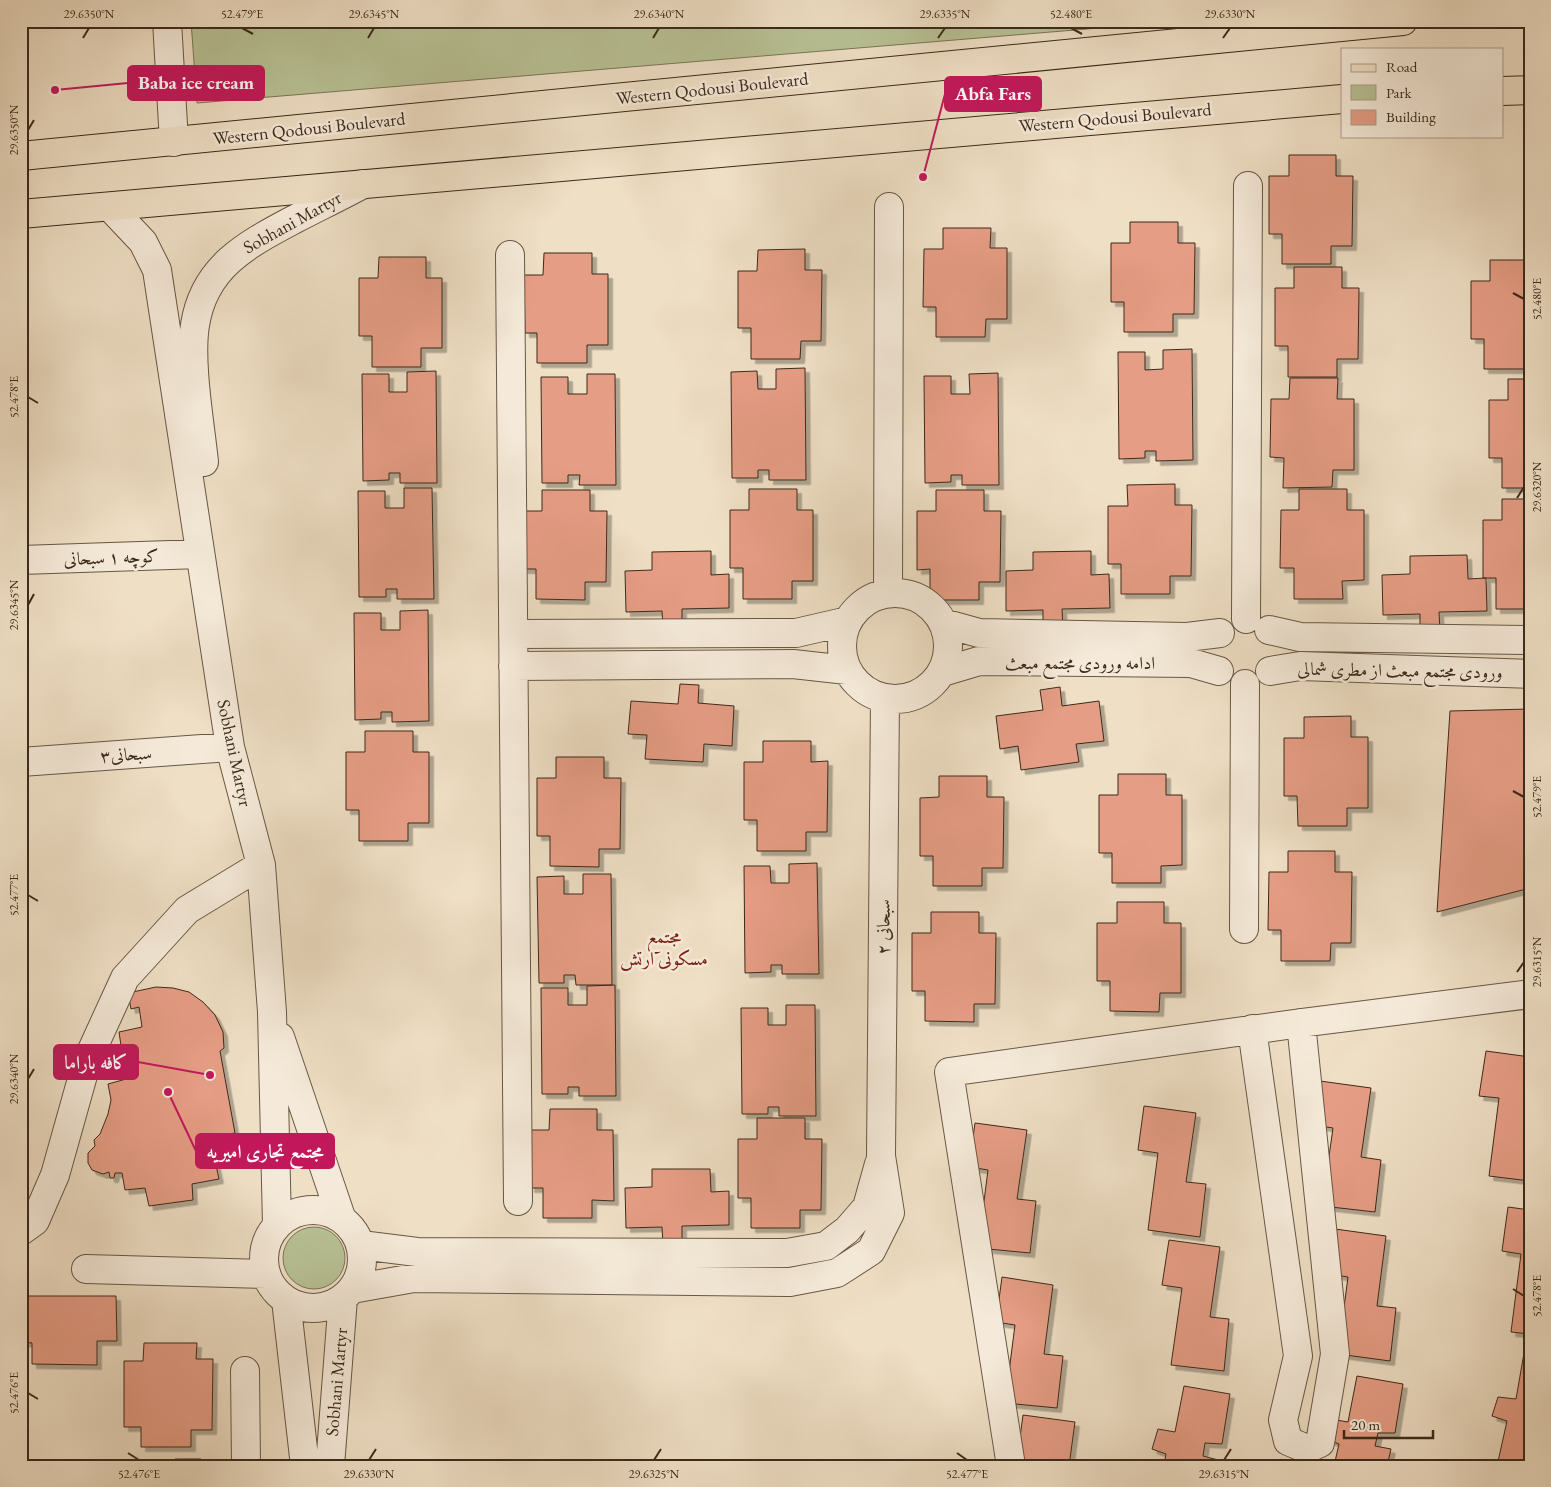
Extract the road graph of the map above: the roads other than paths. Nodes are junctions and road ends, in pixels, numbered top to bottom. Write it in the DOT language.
graph roads {
  1 [pos="167,21"];
  2 [pos="1402,21"];
  3 [pos="1383,22"];
  4 [pos="1530,90"];
  5 [pos="1504,91"];
  6 [pos="1341,99"];
  7 [pos="174,142"];
  8 [pos="21,156"];
  9 [pos="365,183"];
  10 [pos="1248,186"];
  11 [pos="110,207"];
  12 [pos="890,207"];
  13 [pos="21,214"];
  14 [pos="510,255"];
  15 [pos="192,494"];
  16 [pos="200,554"];
  17 [pos="21,560"];
  18 [pos="888,593"];
  19 [pos="848,621"];
  20 [pos="943,623"];
  21 [pos="1257,625"];
  22 [pos="1220,633"];
  23 [pos="513,634"];
  24 [pos="1465,640"];
  25 [pos="1530,640"];
  26 [pos="513,666"];
  27 [pos="847,670"];
  28 [pos="1220,670"];
  29 [pos="1270,671"];
  30 [pos="1464,671"];
  31 [pos="942,672"];
  32 [pos="1530,674"];
  33 [pos="1245,684"];
  34 [pos="885,699"];
  35 [pos="230,747"];
  36 [pos="21,762"];
  37 [pos="261,865"];
  38 [pos="1244,929"];
  39 [pos="1530,994"];
  40 [pos="272,1012"];
  41 [pos="1302,1023"];
  42 [pos="1252,1030"];
  43 [pos="881,1156"];
  44 [pos="518,1201"];
  45 [pos="341,1217"];
  46 [pos="277,1225"];
  47 [pos="21,1232"];
  48 [pos="361,1245"];
  49 [pos="728,1253"];
  50 [pos="86,1268"];
  51 [pos="266,1274"];
  52 [pos="728,1281"];
  53 [pos="348,1294"];
  54 [pos="286,1300"];
  55 [pos="245,1371"];
  56 [pos="246,1466"];
  57 [pos="305,1466"];
  58 [pos="330,1466"];
  59 [pos="1011,1466"];
  1 -- 7 [label="street"];
  2 -- 3 [label="main road, Western Qodousi Boulevard"];
  3 -- 7 [label="main road, Western Qodousi Boulevard"];
  4 -- 5 [label="main road"];
  6 -- 9 [label="main road, Western Qodousi Boulevard"];
  7 -- 8 [label="main road, Western Qodousi Boulevard"];
  9 -- 11 [label="main road, Western Qodousi Boulevard"];
  9 -- 15 [label="street, Sobhani Martyr"];
  10 -- 21 [label="street"];
  11 -- 13 [label="main road, Western Qodousi Boulevard"];
  11 -- 15 [label="street, Sobhani Martyr"];
  12 -- 18 [label="street"];
  14 -- 23 [label="street"];
  15 -- 16 [label="street, Sobhani Martyr"];
  16 -- 17 [label="street, کوچه ۱ سبحانی"];
  16 -- 35 [label="street, Sobhani Martyr"];
  18 -- 19 [label="street"];
  18 -- 20 [label="street"];
  19 -- 23 [label="street"];
  19 -- 27 [label="street"];
  20 -- 22 [label="street"];
  20 -- 31 [label="street"];
  21 -- 22 [label="street"];
  21 -- 24 [label="street"];
  21 -- 29 [label="street"];
  22 -- 28 [label="street"];
  23 -- 26 [label="street"];
  24 -- 25 [label="street"];
  24 -- 30 [label="street"];
  26 -- 27 [label="street"];
  26 -- 44 [label="street"];
  27 -- 34 [label="street"];
  28 -- 31 [label="street, ادامه ورودی مجتمع مبعث"];
  28 -- 33 [label="street"];
  29 -- 30 [label="street, ورودی مجتمع مبعث از مطری شمالی"];
  29 -- 33 [label="street"];
  30 -- 32 [label="street, ورودی مجتمع مبعث از مطری شمالی"];
  31 -- 34 [label="street"];
  33 -- 38 [label="street"];
  34 -- 43 [label="street, سبحانی ۲"];
  35 -- 36 [label="street, سبحانی۳"];
  35 -- 37 [label="street, Sobhani Martyr"];
  37 -- 40 [label="street, Sobhani Martyr"];
  37 -- 47 [label="street"];
  39 -- 41 [label="street"];
  40 -- 45 [label="street, Sobhani Martyr"];
  40 -- 46 [label="street, Sobhani Martyr"];
  41 -- 42 [label="street"];
  41 -- 42 [label="street"];
  42 -- 59 [label="street"];
  43 -- 49 [label="street"];
  43 -- 52 [label="street"];
  45 -- 46 [label="street"];
  45 -- 48 [label="street"];
  46 -- 51 [label="street"];
  48 -- 49 [label="street"];
  48 -- 53 [label="street"];
  49 -- 52 [label="street"];
  50 -- 51 [label="street"];
  51 -- 54 [label="street"];
  52 -- 53 [label="street"];
  53 -- 54 [label="street"];
  53 -- 58 [label="street, Sobhani Martyr"];
  54 -- 57 [label="street, Sobhani Martyr"];
  55 -- 56 [label="street"];
}
